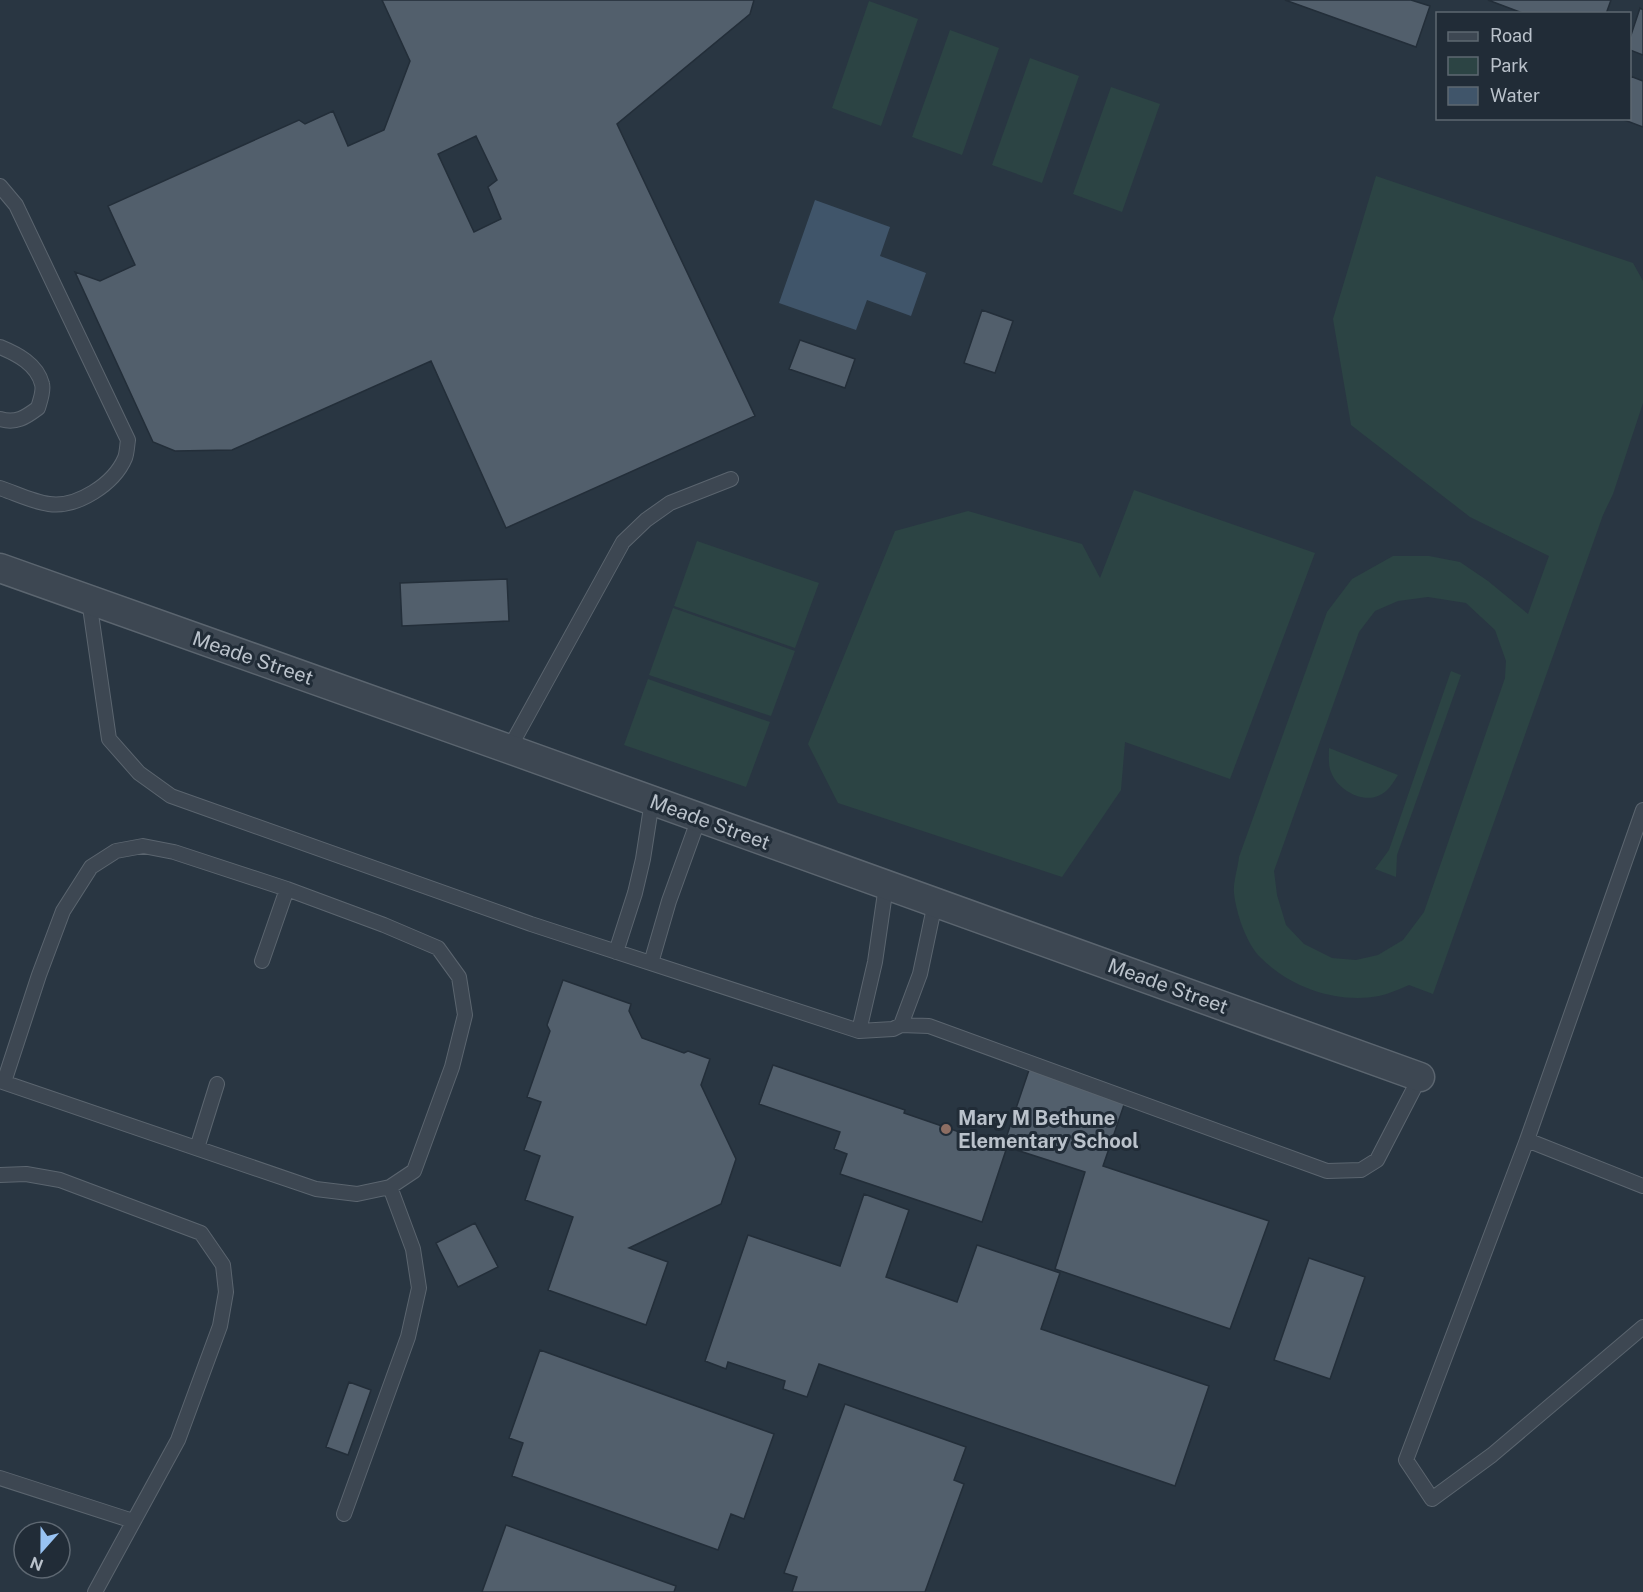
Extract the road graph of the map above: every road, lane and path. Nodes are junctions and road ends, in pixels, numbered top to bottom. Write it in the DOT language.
graph roads {
  1 [pos="0,186"];
  2 [pos="0,346"];
  3 [pos="0,419"];
  4 [pos="731,479"];
  5 [pos="0,488"];
  6 [pos="0,568"];
  7 [pos="89,600"];
  8 [pos="508,748"];
  9 [pos="652,801"];
  10 [pos="1643,810"];
  11 [pos="699,818"];
  12 [pos="886,885"];
  13 [pos="287,889"];
  14 [pos="935,903"];
  15 [pos="616,952"];
  16 [pos="262,961"];
  17 [pos="651,963"];
  18 [pos="901,1025"];
  19 [pos="859,1031"];
  20 [pos="1420,1077"];
  21 [pos="2,1081"];
  22 [pos="217,1084"];
  23 [pos="1527,1140"];
  24 [pos="197,1148"];
  25 [pos="0,1174"];
  26 [pos="390,1186"];
  27 [pos="1643,1186"];
  28 [pos="1643,1327"];
  29 [pos="0,1478"];
  30 [pos="345,1514"];
  31 [pos="133,1521"];
  32 [pos="95,1592"];
  1 -- 5 [label="lane"];
  2 -- 3 [label="lane"];
  4 -- 8 [label="lane"];
  6 -- 7 [label="street, Meade Street"];
  7 -- 8 [label="street, Meade Street"];
  7 -- 15 [label="lane"];
  8 -- 9 [label="street, Meade Street"];
  9 -- 11 [label="street, Meade Street"];
  9 -- 15 [label="lane"];
  10 -- 23 [label="lane"];
  11 -- 12 [label="street, Meade Street"];
  11 -- 17 [label="lane"];
  12 -- 14 [label="street, Meade Street"];
  12 -- 19 [label="lane"];
  13 -- 16 [label="lane"];
  13 -- 21 [label="lane"];
  13 -- 26 [label="lane"];
  14 -- 18 [label="lane"];
  14 -- 20 [label="street, Meade Street"];
  15 -- 17 [label="lane"];
  17 -- 19 [label="lane"];
  18 -- 19 [label="lane"];
  18 -- 20 [label="lane"];
  21 -- 24 [label="lane"];
  22 -- 24 [label="lane"];
  23 -- 27 [label="lane"];
  23 -- 28 [label="lane"];
  24 -- 26 [label="lane"];
  25 -- 31 [label="lane"];
  26 -- 30 [label="lane"];
  29 -- 31 [label="lane"];
  31 -- 32 [label="lane"];
}
